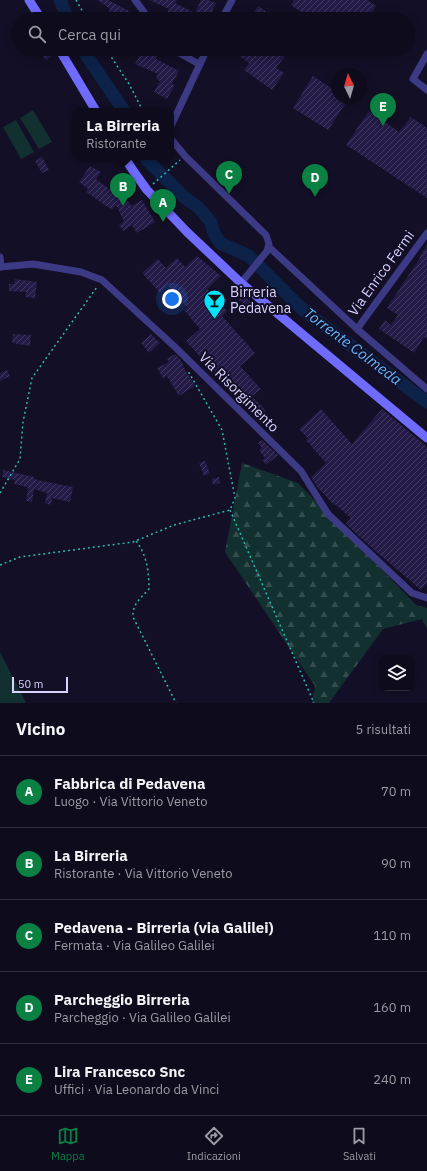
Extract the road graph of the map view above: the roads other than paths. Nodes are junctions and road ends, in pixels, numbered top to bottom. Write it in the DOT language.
graph roads {
  1 [pos="29,0"];
  2 [pos="135,0"];
  3 [pos="232,0"];
  4 [pos="37,12"];
  5 [pos="144,12"];
  6 [pos="226,12"];
  7 [pos="427,54"];
  8 [pos="63,56"];
  9 [pos="185,56"];
  10 [pos="203,56"];
  11 [pos="199,64"];
  12 [pos="427,90"];
  13 [pos="94,108"];
  14 [pos="174,119"];
  15 [pos="174,143"];
  16 [pos="126,160"];
  17 [pos="427,233"];
  18 [pos="267,251"];
  19 [pos="0,257"];
  20 [pos="1,267"];
  21 [pos="241,283"];
  22 [pos="357,329"];
  23 [pos="427,389"];
  24 [pos="427,438"];
  25 [pos="427,598"];
  1 -- 4 [label="main road"];
  2 -- 5 [label="street"];
  3 -- 6 [label="street"];
  7 -- 12 [label="street"];
  8 -- 13 [label="main road"];
  9 -- 11 [label="street"];
  10 -- 11 [label="street"];
  11 -- 14 [label="street"];
  15 -- 18 [label="street"];
  16 -- 21 [label="main road"];
  17 -- 22 [label="street, Via Enrico Fermi"];
  18 -- 21 [label="street"];
  18 -- 22 [label="street, Via Enrico Fermi"];
  19 -- 20 [label="street"];
  20 -- 25 [label="street, Via Risorgimento"];
  21 -- 24 [label="main road"];
  22 -- 23 [label="street"];
}
